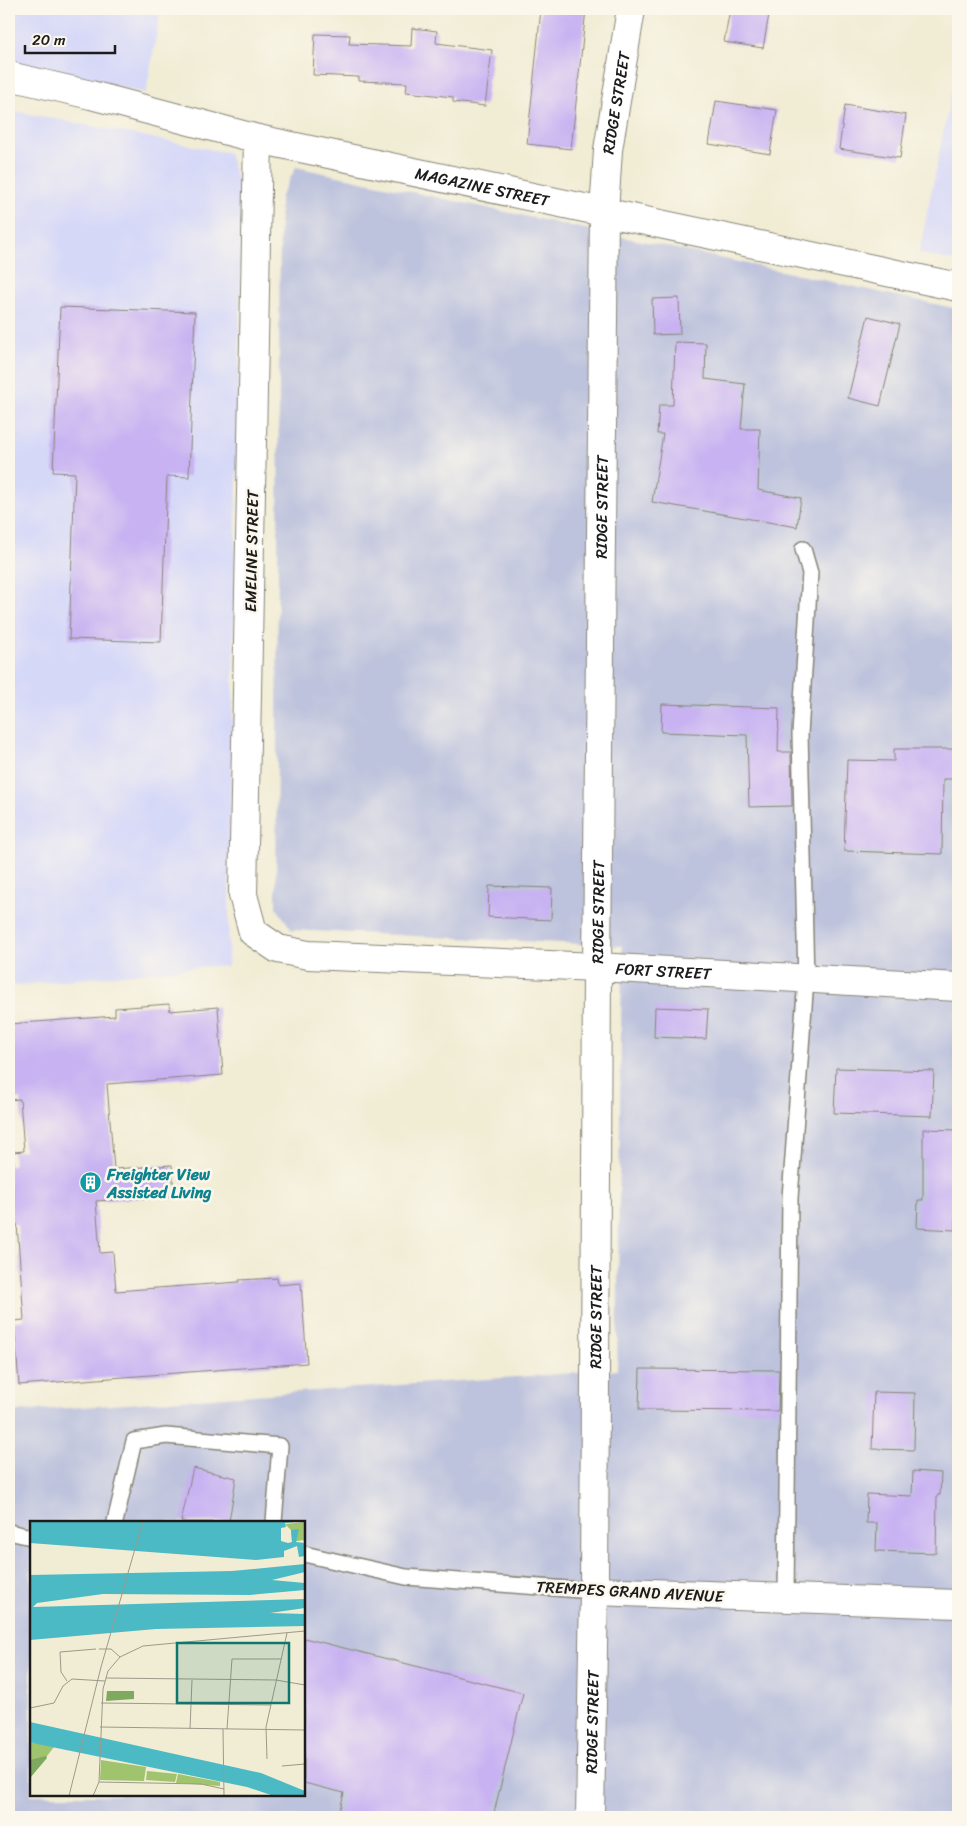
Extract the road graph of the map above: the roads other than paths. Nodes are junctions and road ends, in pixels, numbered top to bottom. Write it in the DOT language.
graph roads {
  1 [pos="631,9"];
  2 [pos="9,76"];
  3 [pos="258,138"];
  4 [pos="604,212"];
  5 [pos="958,287"];
  6 [pos="803,549"];
  7 [pos="278,949"];
  8 [pos="597,967"];
  9 [pos="806,979"];
  10 [pos="958,987"];
  11 [pos="115,1521"];
  12 [pos="274,1521"];
  13 [pos="9,1532"];
  14 [pos="30,1537"];
  15 [pos="305,1554"];
  16 [pos="594,1591"];
  17 [pos="786,1598"];
  18 [pos="958,1604"];
  19 [pos="590,1817"];
  1 -- 4 [label="street, RIDGE STREET"];
  2 -- 3 [label="street, MAGAZINE STREET"];
  3 -- 4 [label="street, MAGAZINE STREET"];
  3 -- 7 [label="street, EMELINE STREET"];
  4 -- 5 [label="street, MAGAZINE STREET"];
  4 -- 8 [label="street, RIDGE STREET"];
  6 -- 9 [label="lane"];
  7 -- 8 [label="street, FORT STREET"];
  8 -- 9 [label="street, FORT STREET"];
  8 -- 16 [label="street, RIDGE STREET"];
  9 -- 10 [label="street, FORT STREET"];
  9 -- 17 [label="lane"];
  11 -- 12 [label="lane"];
  13 -- 14 [label="lane"];
  15 -- 16 [label="lane, TREMPES GRAND AVENUE"];
  16 -- 17 [label="street, TREMPES GRAND AVENUE"];
  16 -- 19 [label="street, RIDGE STREET"];
  17 -- 18 [label="street, TREMPES GRAND AVENUE"];
}
